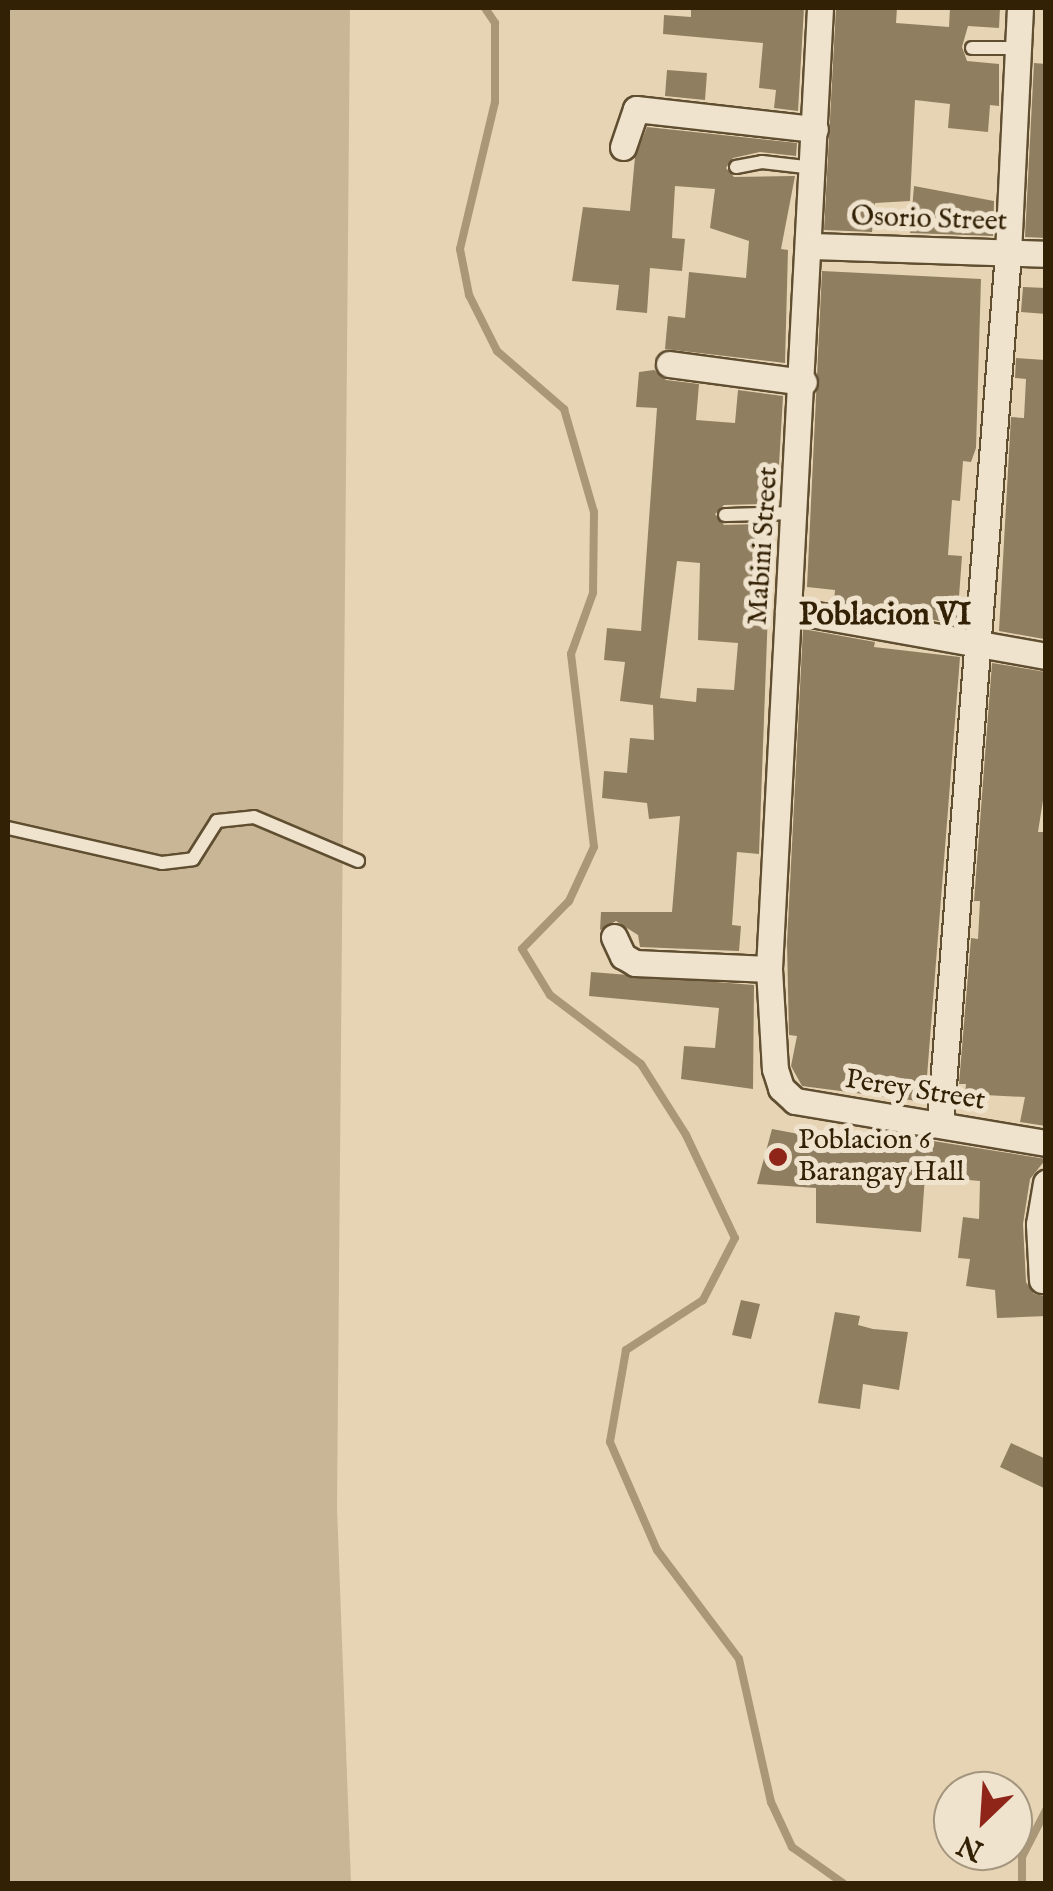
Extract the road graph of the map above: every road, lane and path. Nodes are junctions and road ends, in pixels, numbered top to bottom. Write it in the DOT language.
graph roads {
  1 [pos="820,8"];
  2 [pos="1020,8"];
  3 [pos="972,48"];
  4 [pos="1018,48"];
  5 [pos="815,129"];
  6 [pos="623,147"];
  7 [pos="736,167"];
  8 [pos="814,168"];
  9 [pos="810,246"];
  10 [pos="1008,253"];
  11 [pos="1046,254"];
  12 [pos="669,364"];
  13 [pos="804,382"];
  14 [pos="798,513"];
  15 [pos="725,514"];
  16 [pos="788,610"];
  17 [pos="977,642"];
  18 [pos="1046,656"];
  19 [pos="8,828"];
  20 [pos="358,861"];
  21 [pos="614,937"];
  22 [pos="769,970"];
  23 [pos="780,1088"];
  24 [pos="940,1123"];
  25 [pos="1046,1143"];
  26 [pos="1046,1183"];
  27 [pos="1042,1280"];
  1 -- 5 [label="street, Mabini Street"];
  2 -- 4 [label="street"];
  3 -- 4 [label="lane"];
  4 -- 10 [label="street"];
  5 -- 6 [label="street"];
  5 -- 8 [label="street, Mabini Street"];
  7 -- 8 [label="lane"];
  8 -- 9 [label="street, Mabini Street"];
  9 -- 10 [label="street, Osorio Street"];
  9 -- 13 [label="street, Mabini Street"];
  10 -- 11 [label="street, Osorio Street"];
  10 -- 17 [label="street"];
  12 -- 13 [label="street"];
  13 -- 14 [label="street, Mabini Street"];
  14 -- 15 [label="lane"];
  14 -- 16 [label="street, Mabini Street"];
  16 -- 17 [label="street"];
  16 -- 22 [label="street, Mabini Street"];
  17 -- 18 [label="street"];
  17 -- 24 [label="street"];
  19 -- 20 [label="lane"];
  21 -- 22 [label="street"];
  22 -- 23 [label="street, Mabini Street"];
  23 -- 24 [label="street, Perey Street"];
  24 -- 25 [label="street, Perey Street"];
  26 -- 27 [label="street"];
}
